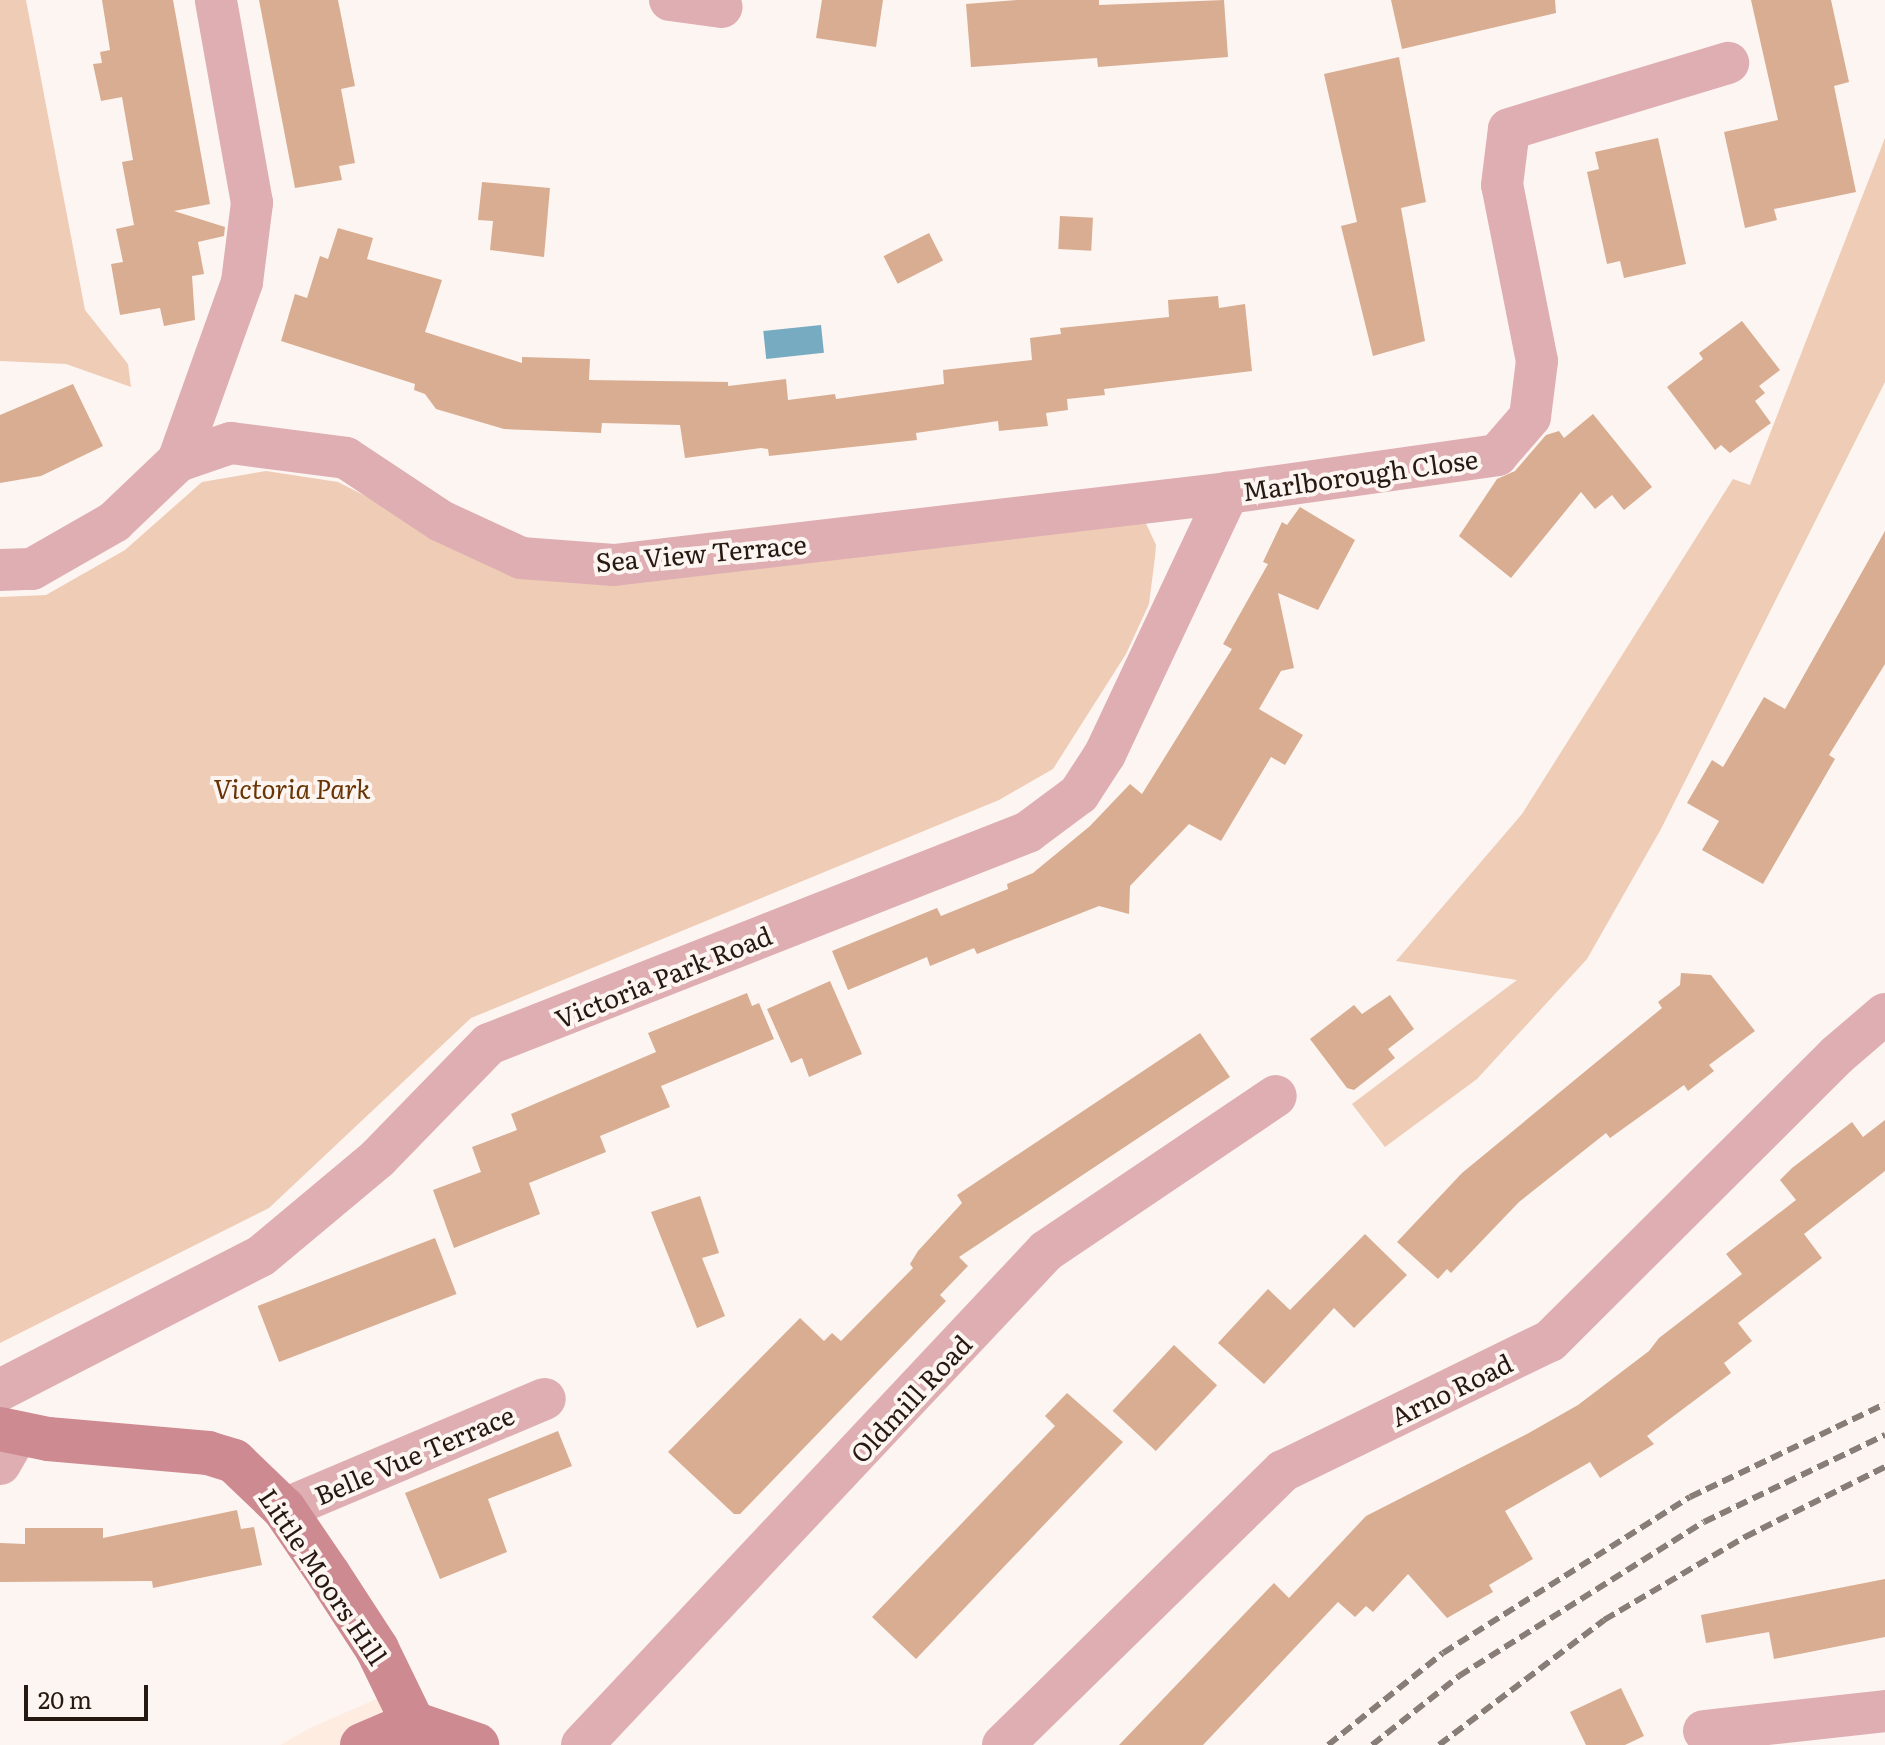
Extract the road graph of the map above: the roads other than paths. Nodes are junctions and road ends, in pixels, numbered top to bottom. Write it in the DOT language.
graph roads {
  1 [pos="216,0"];
  2 [pos="670,0"];
  3 [pos="722,7"];
  4 [pos="1728,63"];
  5 [pos="178,461"];
  6 [pos="1228,493"];
  7 [pos="0,570"];
  8 [pos="1885,1014"];
  9 [pos="1276,1096"];
  10 [pos="0,1390"];
  11 [pos="545,1399"];
  12 [pos="6,1442"];
  13 [pos="284,1509"];
  14 [pos="1885,1711"];
  15 [pos="413,1723"];
  16 [pos="1704,1731"];
  17 [pos="362,1745"];
  18 [pos="477,1745"];
  19 [pos="582,1745"];
  20 [pos="1003,1745"];
  1 -- 5 [label="street"];
  2 -- 3 [label="street"];
  4 -- 6 [label="street, Marlborough Close"];
  5 -- 6 [label="street, Sea View Terrace"];
  5 -- 7 [label="street, Sea View Terrace"];
  6 -- 10 [label="street, Victoria Park Road"];
  8 -- 20 [label="street, Arno Road"];
  9 -- 19 [label="street, Oldmill Road"];
  11 -- 13 [label="street, Belle Vue Terrace"];
  12 -- 13 [label="street, Little Moors Hill"];
  13 -- 15 [label="street, Little Moors Hill"];
  14 -- 16 [label="street"];
  15 -- 17 [label="street"];
  15 -- 18 [label="street"];
}
